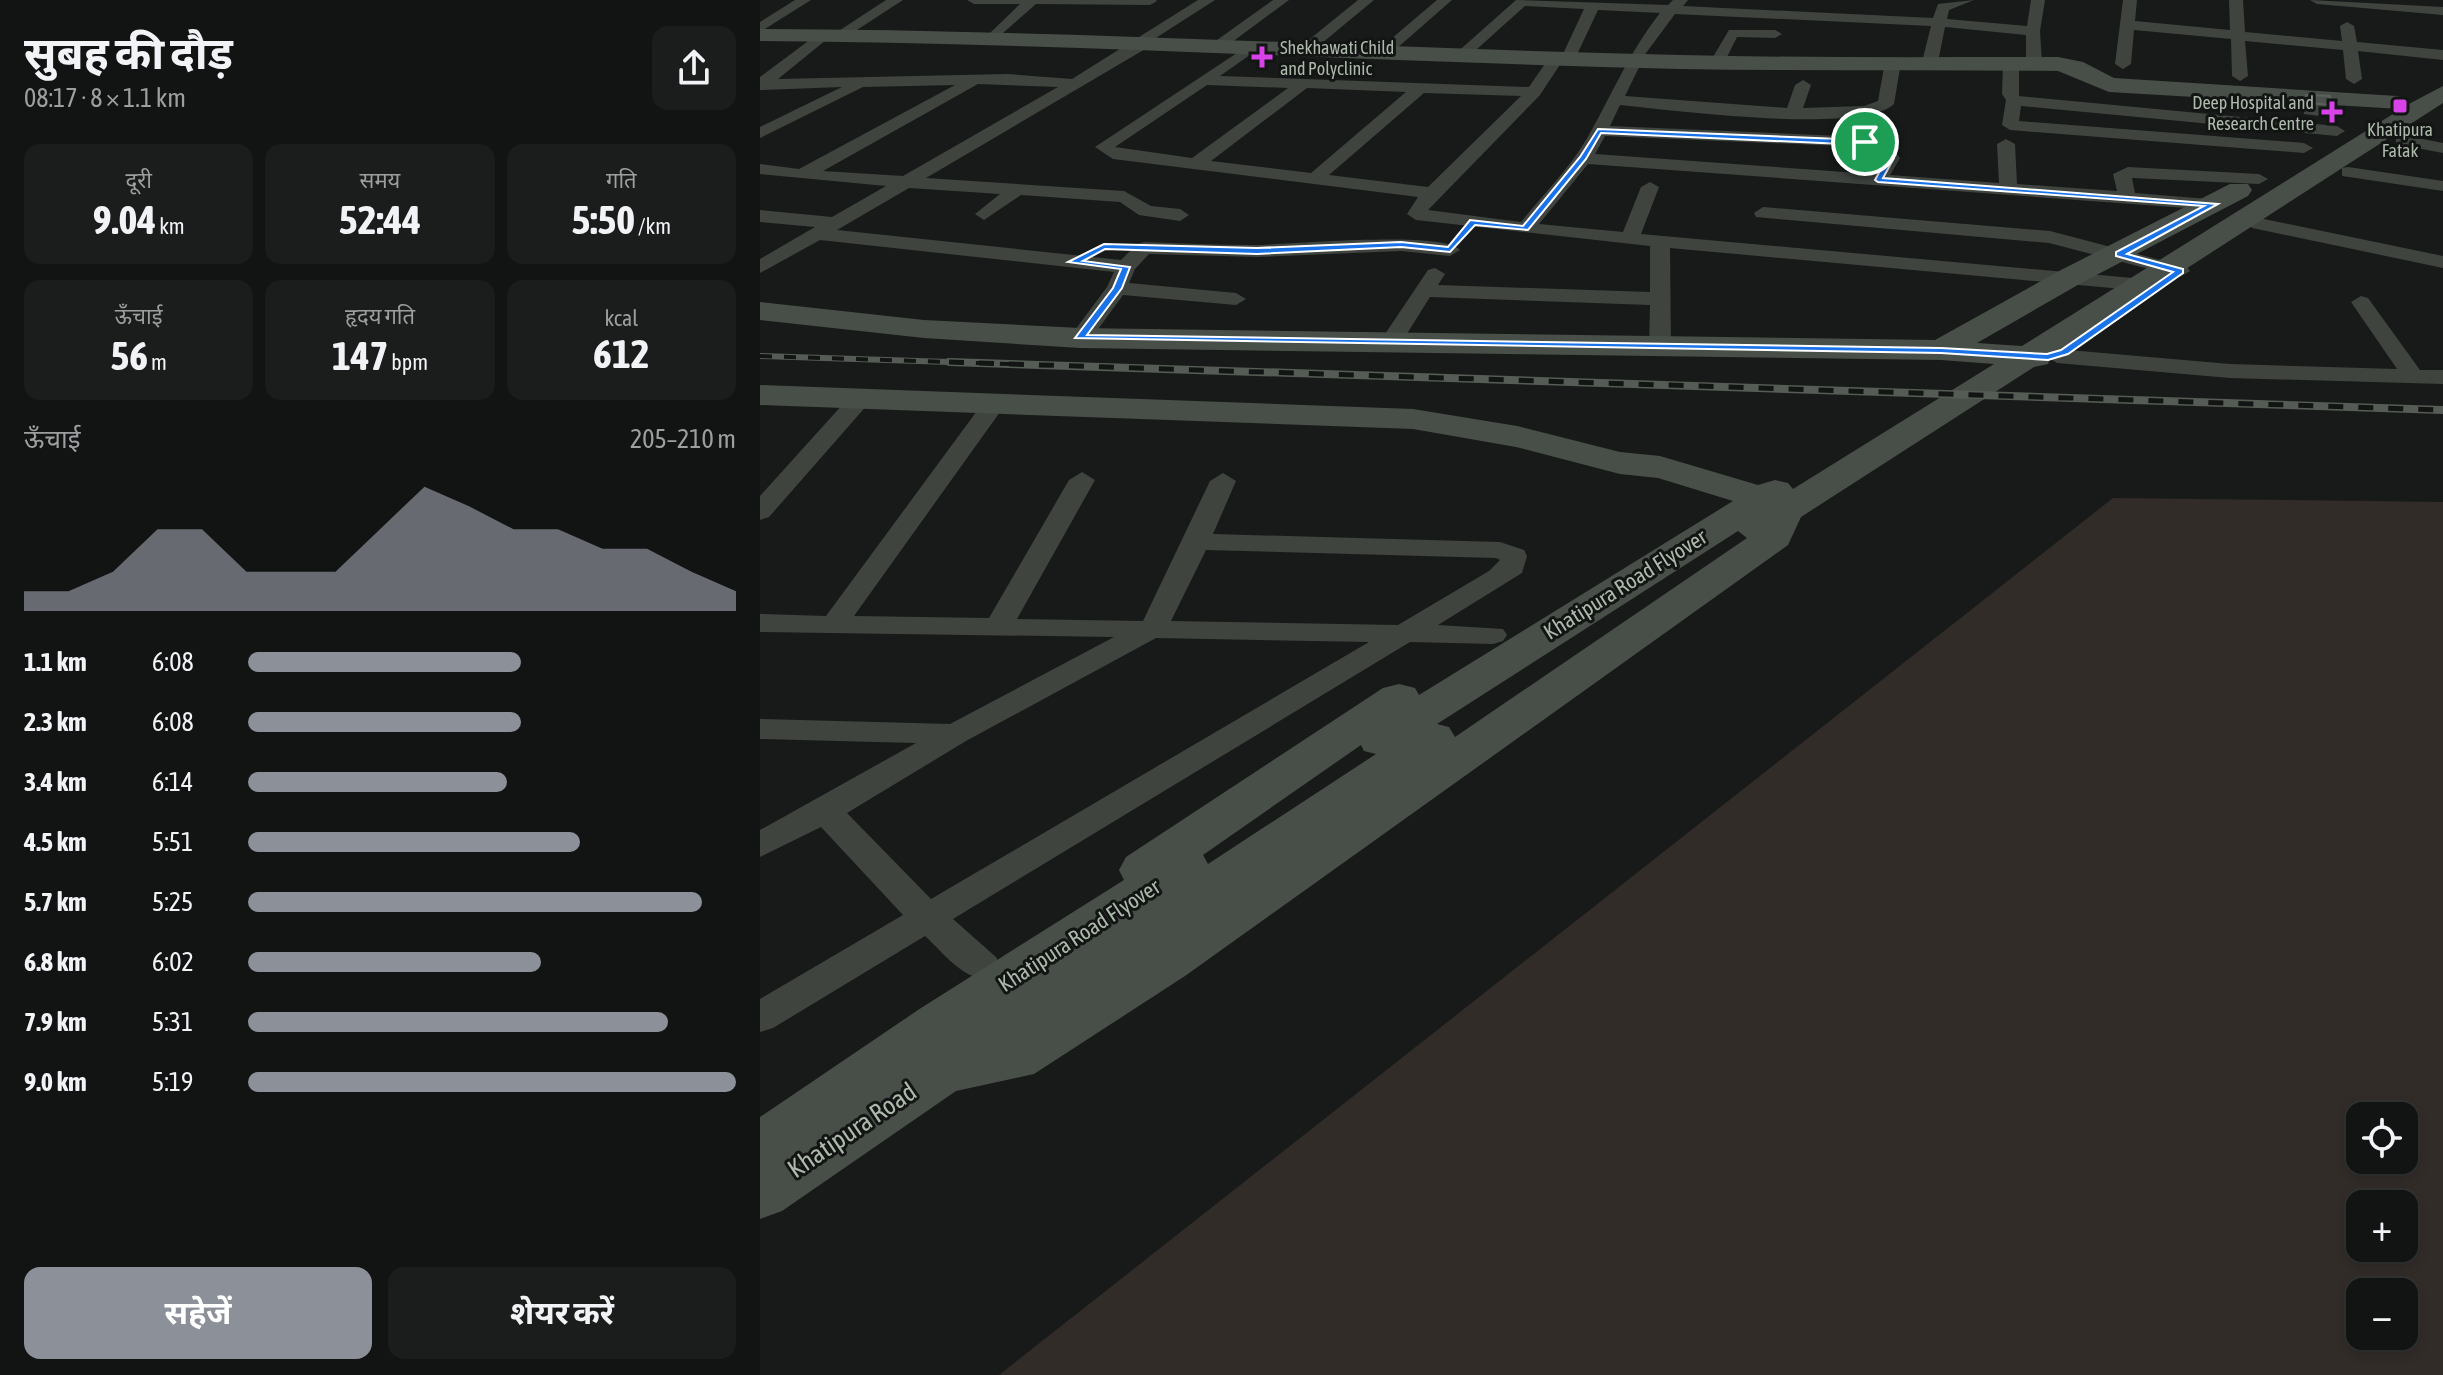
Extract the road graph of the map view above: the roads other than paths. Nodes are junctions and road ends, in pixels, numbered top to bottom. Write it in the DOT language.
graph roads {
  1 [pos="896,0"];
  2 [pos="974,0"];
  3 [pos="998,0"];
  4 [pos="1096,0"];
  5 [pos="1208,0"];
  6 [pos="1282,0"];
  7 [pos="1367,0"];
  8 [pos="1445,0"];
  9 [pos="1791,0"];
  10 [pos="1967,0"];
  11 [pos="2038,0"];
  12 [pos="2130,0"];
  13 [pos="2236,0"];
  14 [pos="2321,0"];
  15 [pos="1032,1"];
  16 [pos="1150,1"];
  17 [pos="1523,1"];
  18 [pos="801,2"];
  19 [pos="2345,2"];
  20 [pos="773,3"];
  21 [pos="1676,4"];
  22 [pos="2415,4"];
  23 [pos="1593,5"];
  24 [pos="2443,11"];
  25 [pos="1785,15"];
  26 [pos="1938,22"];
  27 [pos="2129,25"];
  28 [pos="760,28"];
  29 [pos="2033,31"];
  30 [pos="2236,33"];
  31 [pos="760,35"];
  32 [pos="831,36"];
  33 [pos="995,36"];
  34 [pos="1796,36"];
  35 [pos="2348,44"];
  36 [pos="1139,45"];
  37 [pos="1215,48"];
  38 [pos="1249,49"];
  39 [pos="1305,50"];
  40 [pos="1383,53"];
  41 [pos="1462,55"];
  42 [pos="2443,55"];
  43 [pos="1563,58"];
  44 [pos="1636,61"];
  45 [pos="1718,62"];
  46 [pos="1893,62"];
  47 [pos="1930,62"];
  48 [pos="2011,64"];
  49 [pos="2034,64"];
  50 [pos="2123,64"];
  51 [pos="2240,76"];
  52 [pos="2443,77"];
  53 [pos="2354,79"];
  54 [pos="1204,80"];
  55 [pos="974,81"];
  56 [pos="866,82"];
  57 [pos="1074,84"];
  58 [pos="760,85"];
  59 [pos="1302,85"];
  60 [pos="1803,85"];
  61 [pos="1419,89"];
  62 [pos="1722,89"];
  63 [pos="1534,92"];
  64 [pos="2443,93"];
  65 [pos="1615,100"];
  66 [pos="2014,100"];
  67 [pos="1715,108"];
  68 [pos="2130,111"];
  69 [pos="1793,113"];
  70 [pos="2398,117"];
  71 [pos="1598,131"];
  72 [pos="2337,131"];
  73 [pos="760,133"];
  74 [pos="2133,133"];
  75 [pos="2006,144"];
  76 [pos="2304,148"];
  77 [pos="2443,148"];
  78 [pos="1584,158"];
  79 [pos="1193,166"];
  80 [pos="760,169"];
  81 [pos="2348,172"];
  82 [pos="1774,174"];
  83 [pos="802,175"];
  84 [pos="1314,179"];
  85 [pos="2259,179"];
  86 [pos="1878,180"];
  87 [pos="911,181"];
  88 [pos="2443,186"];
  89 [pos="1650,187"];
  90 [pos="2008,188"];
  91 [pos="1017,190"];
  92 [pos="1433,193"];
  93 [pos="2127,196"];
  94 [pos="2214,204"];
  95 [pos="1763,213"];
  96 [pos="984,214"];
  97 [pos="1180,215"];
  98 [pos="760,216"];
  99 [pos="1473,222"];
  100 [pos="836,223"];
  101 [pos="2259,224"];
  102 [pos="1525,229"];
  103 [pos="818,234"];
  104 [pos="1630,238"];
  105 [pos="1660,240"];
  106 [pos="1144,248"];
  107 [pos="1757,249"];
  108 [pos="1450,250"];
  109 [pos="2119,254"];
  110 [pos="1072,262"];
  111 [pos="2443,262"];
  112 [pos="760,267"];
  113 [pos="1126,267"];
  114 [pos="2180,271"];
  115 [pos="2072,276"];
  116 [pos="2155,286"];
  117 [pos="1117,288"];
  118 [pos="1424,291"];
  119 [pos="1236,299"];
  120 [pos="1661,299"];
  121 [pos="2361,302"];
  122 [pos="760,311"];
  123 [pos="1080,338"];
  124 [pos="1390,343"];
  125 [pos="1660,349"];
  126 [pos="1941,350"];
  127 [pos="2057,356"];
  128 [pos="2413,376"];
  129 [pos="2443,377"];
  130 [pos="760,395"];
  131 [pos="861,398"];
  132 [pos="993,405"];
  133 [pos="1620,463"];
  134 [pos="1082,480"];
  135 [pos="1223,481"];
  136 [pos="760,512"];
  137 [pos="1197,542"];
  138 [pos="768,624"];
  139 [pos="834,624"];
  140 [pos="1000,624"];
  141 [pos="1153,628"];
  142 [pos="1402,634"];
  143 [pos="1493,635"];
  144 [pos="760,649"];
  145 [pos="760,729"];
  146 [pos="955,734"];
  147 [pos="825,811"];
  148 [pos="760,845"];
  149 [pos="927,917"];
  150 [pos="983,967"];
  151 [pos="760,1017"];
  152 [pos="943,1046"];
  153 [pos="868,1077"];
  154 [pos="760,1149"];
  155 [pos="760,1192"];
  1 -- 32 [label="street"];
  2 -- 3 [label="street"];
  3 -- 15 [label="street"];
  4 -- 15 [label="street"];
  4 -- 16 [label="street"];
  5 -- 36 [label="street"];
  6 -- 37 [label="street"];
  7 -- 39 [label="street"];
  8 -- 40 [label="street"];
  9 -- 25 [label="street"];
  10 -- 26 [label="street"];
  11 -- 29 [label="street"];
  12 -- 27 [label="street"];
  13 -- 30 [label="street"];
  14 -- 19 [label="street"];
  15 -- 33 [label="street"];
  17 -- 23 [label="street"];
  17 -- 41 [label="street"];
  18 -- 20 [label="street"];
  18 -- 28 [label="street"];
  19 -- 22 [label="street"];
  19 -- 35 [label="street"];
  21 -- 23 [label="street"];
  21 -- 25 [label="street"];
  21 -- 44 [label="street"];
  22 -- 24 [label="street"];
  23 -- 43 [label="street"];
  25 -- 26 [label="street"];
  26 -- 29 [label="street"];
  26 -- 47 [label="street"];
  27 -- 30 [label="street"];
  27 -- 50 [label="street"];
  29 -- 49 [label="street"];
  30 -- 35 [label="street"];
  30 -- 51 [label="street"];
  31 -- 32 [label="street"];
  32 -- 33 [label="street"];
  32 -- 58 [label="street"];
  33 -- 36 [label="street"];
  34 -- 45 [label="street"];
  35 -- 42 [label="street"];
  35 -- 53 [label="street"];
  36 -- 37 [label="street"];
  36 -- 57 [label="street"];
  37 -- 38 [label="street"];
  38 -- 39 [label="street"];
  38 -- 54 [label="street"];
  39 -- 40 [label="street"];
  40 -- 41 [label="street"];
  41 -- 43 [label="street"];
  43 -- 44 [label="street"];
  43 -- 63 [label="street"];
  44 -- 45 [label="street"];
  44 -- 65 [label="street"];
  45 -- 46 [label="street"];
  46 -- 47 [label="street"];
  46 -- 69 [label="street"];
  47 -- 48 [label="street"];
  48 -- 49 [label="street"];
  48 -- 66 [label="street"];
  49 -- 70 [label="street"];
  52 -- 70 [label="street"];
  54 -- 59 [label="street"];
  54 -- 79 [label="street"];
  55 -- 56 [label="street"];
  55 -- 57 [label="street"];
  55 -- 83 [label="street"];
  56 -- 58 [label="street"];
  56 -- 73 [label="street"];
  57 -- 87 [label="street"];
  59 -- 61 [label="street"];
  59 -- 79 [label="street"];
  60 -- 69 [label="street"];
  61 -- 63 [label="street"];
  61 -- 84 [label="street"];
  62 -- 67 [label="street"];
  63 -- 92 [label="street"];
  64 -- 70 [label="street"];
  65 -- 67 [label="street"];
  65 -- 71 [label="street"];
  66 -- 68 [label="street"];
  66 -- 74 [label="street"];
  67 -- 69 [label="street"];
  68 -- 72 [label="street"];
  68 -- 74 [label="street"];
  70 -- 72 [label="street"];
  70 -- 77 [label="street"];
  70 -- 81 [label="street"];
  70 -- 152 [label="street, Khatipura Road Flyover"];
  70 -- 152 [label="street, Khatipura Road Flyover"];
  71 -- 78 [label="street"];
  71 -- 86 [label="street"];
  72 -- 76 [label="street"];
  74 -- 76 [label="street"];
  75 -- 90 [label="street"];
  76 -- 85 [label="street"];
  78 -- 82 [label="street"];
  78 -- 102 [label="street"];
  79 -- 84 [label="street"];
  80 -- 83 [label="street"];
  81 -- 88 [label="street"];
  81 -- 101 [label="street"];
  82 -- 86 [label="street"];
  82 -- 95 [label="street"];
  83 -- 87 [label="street"];
  84 -- 92 [label="street"];
  85 -- 93 [label="street"];
  85 -- 94 [label="street"];
  86 -- 90 [label="street"];
  87 -- 91 [label="street"];
  87 -- 100 [label="street"];
  89 -- 104 [label="street"];
  90 -- 93 [label="street"];
  91 -- 96 [label="street"];
  91 -- 97 [label="street"];
  92 -- 99 [label="street"];
  93 -- 94 [label="street"];
  94 -- 109 [label="street"];
  95 -- 107 [label="street"];
  95 -- 109 [label="street"];
  98 -- 100 [label="street"];
  99 -- 102 [label="street"];
  99 -- 108 [label="street"];
  100 -- 103 [label="street"];
  101 -- 111 [label="street"];
  101 -- 114 [label="street"];
  102 -- 104 [label="street"];
  103 -- 110 [label="street"];
  103 -- 112 [label="street"];
  104 -- 105 [label="street"];
  105 -- 107 [label="street"];
  105 -- 120 [label="street"];
  106 -- 108 [label="street"];
  106 -- 110 [label="street"];
  106 -- 113 [label="street"];
  107 -- 115 [label="street"];
  108 -- 118 [label="street"];
  109 -- 114 [label="street"];
  109 -- 115 [label="street"];
  110 -- 113 [label="street"];
  113 -- 117 [label="street"];
  114 -- 116 [label="street"];
  115 -- 116 [label="street"];
  115 -- 126 [label="street"];
  116 -- 127 [label="street"];
  117 -- 119 [label="street"];
  117 -- 123 [label="street"];
  118 -- 120 [label="street"];
  118 -- 124 [label="street"];
  120 -- 125 [label="street"];
  121 -- 128 [label="street"];
  122 -- 123 [label="street"];
  123 -- 124 [label="street"];
  124 -- 125 [label="street"];
  125 -- 126 [label="street"];
  126 -- 127 [label="street"];
  127 -- 128 [label="street"];
  128 -- 129 [label="street"];
  130 -- 131 [label="street"];
  131 -- 132 [label="street"];
  131 -- 136 [label="street"];
  132 -- 133 [label="street"];
  132 -- 139 [label="street"];
  133 -- 143 [label="street"];
  133 -- 152 [label="street"];
  134 -- 140 [label="street"];
  135 -- 137 [label="street"];
  137 -- 141 [label="street"];
  137 -- 142 [label="street"];
  138 -- 139 [label="street"];
  138 -- 144 [label="street"];
  139 -- 140 [label="street"];
  140 -- 141 [label="street"];
  141 -- 142 [label="street"];
  141 -- 146 [label="street"];
  142 -- 143 [label="street"];
  142 -- 149 [label="street"];
  143 -- 150 [label="street"];
  145 -- 146 [label="street"];
  146 -- 147 [label="street"];
  147 -- 148 [label="street"];
  147 -- 149 [label="street"];
  149 -- 150 [label="street"];
  149 -- 151 [label="street"];
  150 -- 153 [label="street"];
  152 -- 153 [label="street, Khatipura Road Flyover"];
  152 -- 155 [label="street, Khatipura Road"];
  153 -- 154 [label="street, Khatipura Road"];
}
